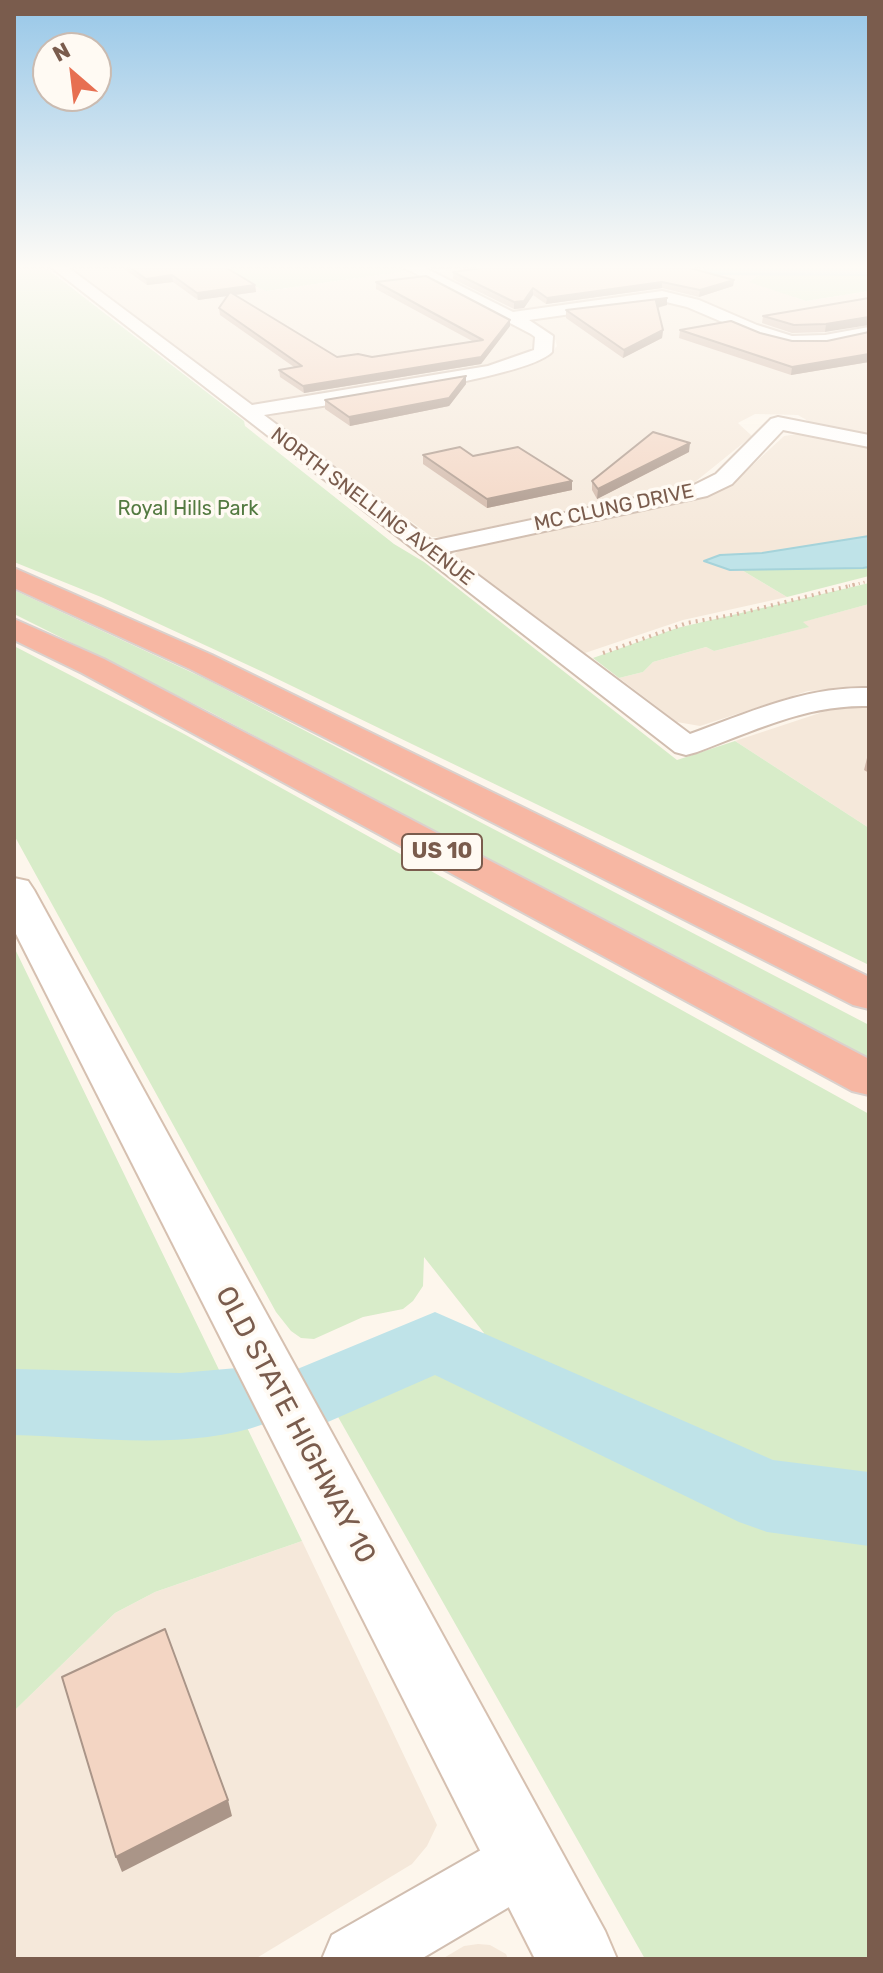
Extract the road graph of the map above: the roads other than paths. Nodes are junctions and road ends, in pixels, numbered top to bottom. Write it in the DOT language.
graph roads {
  1 [pos="179,360"];
  2 [pos="524,360"];
  3 [pos="247,412"];
  4 [pos="869,441"];
  5 [pos="426,549"];
  6 [pos="14,577"];
  7 [pos="14,628"];
  8 [pos="869,697"];
  9 [pos="16,899"];
  10 [pos="869,995"];
  11 [pos="869,1079"];
  12 [pos="525,1861"];
  13 [pos="356,1959"];
  14 [pos="577,1959"];
  1 -- 3 [label="street, NORTH SNELLING AVENUE"];
  2 -- 3 [label="street"];
  3 -- 5 [label="street, NORTH SNELLING AVENUE"];
  4 -- 5 [label="street, MC CLUNG DRIVE"];
  5 -- 8 [label="street, NORTH SNELLING AVENUE"];
  6 -- 10 [label="highway, US 10"];
  7 -- 11 [label="highway, US 10"];
  9 -- 12 [label="street, OLD STATE HIGHWAY 10"];
  12 -- 13 [label="street"];
  12 -- 14 [label="street, OLD STATE HIGHWAY 10"];
}
